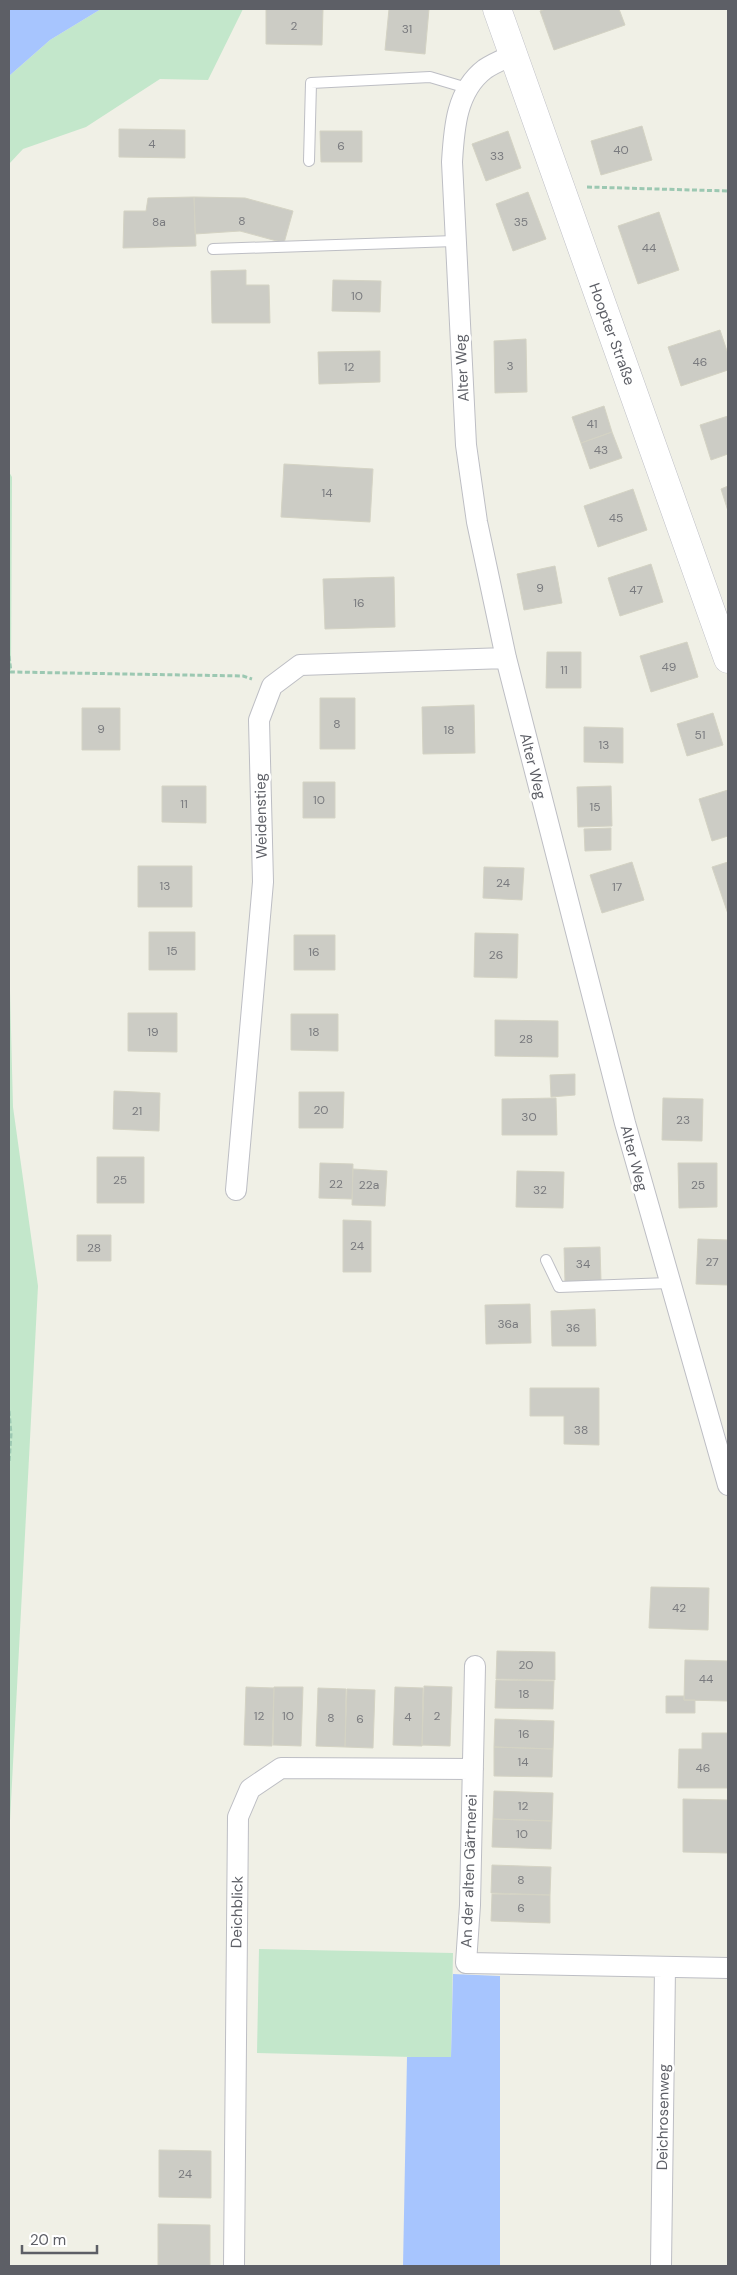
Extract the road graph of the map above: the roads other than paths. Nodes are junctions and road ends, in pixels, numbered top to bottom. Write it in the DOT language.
graph roads {
  1 [pos="497,9"];
  2 [pos="513,55"];
  3 [pos="467,88"];
  4 [pos="309,161"];
  5 [pos="455,241"];
  6 [pos="213,249"];
  7 [pos="506,658"];
  8 [pos="728,659"];
  9 [pos="236,1190"];
  10 [pos="546,1260"];
  11 [pos="669,1284"];
  12 [pos="728,1485"];
  13 [pos="475,1666"];
  14 [pos="472,1769"];
  15 [pos="665,1968"];
  16 [pos="728,1968"];
  17 [pos="234,2266"];
  18 [pos="661,2266"];
  1 -- 2 [label="street, Hoopter Straße"];
  2 -- 3 [label="street, Alter Weg"];
  2 -- 8 [label="street, Hoopter Straße"];
  3 -- 4 [label="lane"];
  3 -- 5 [label="street, Alter Weg"];
  5 -- 6 [label="lane"];
  5 -- 7 [label="street, Alter Weg"];
  7 -- 9 [label="street, Weidenstieg"];
  7 -- 11 [label="street, Alter Weg"];
  10 -- 11 [label="lane"];
  11 -- 12 [label="street, Alter Weg"];
  13 -- 14 [label="street, An der alten Gärtnerei"];
  14 -- 15 [label="street, An der alten Gärtnerei"];
  14 -- 17 [label="street, Deichblick"];
  15 -- 16 [label="street, An der alten Gärtnerei"];
  15 -- 18 [label="street, Deichrosenweg"];
}
